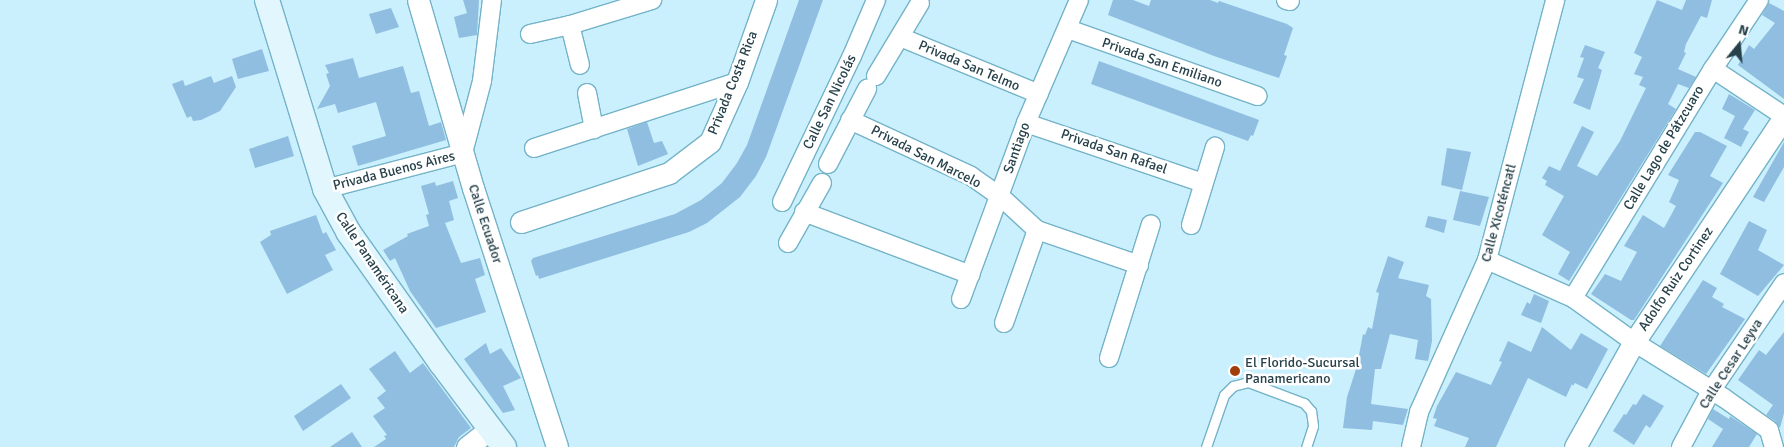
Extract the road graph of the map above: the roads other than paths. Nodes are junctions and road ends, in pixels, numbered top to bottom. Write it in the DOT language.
graph roads {
  1 [pos="267,0"];
  2 [pos="418,0"];
  3 [pos="492,0"];
  4 [pos="652,0"];
  5 [pos="766,0"];
  6 [pos="876,0"];
  7 [pos="1077,0"];
  8 [pos="1555,0"];
  9 [pos="1759,0"];
  10 [pos="920,3"];
  11 [pos="570,25"];
  12 [pos="1068,29"];
  13 [pos="530,34"];
  14 [pos="900,37"];
  15 [pos="580,65"];
  16 [pos="1712,69"];
  17 [pos="737,82"];
  18 [pos="587,93"];
  19 [pos="1039,94"];
  20 [pos="1257,96"];
  21 [pos="1784,116"];
  22 [pos="850,120"];
  23 [pos="1026,123"];
  24 [pos="594,129"];
  25 [pos="1215,147"];
  26 [pos="534,148"];
  27 [pos="462,154"];
  28 [pos="828,164"];
  29 [pos="822,183"];
  30 [pos="1203,183"];
  31 [pos="325,189"];
  32 [pos="1000,196"];
  33 [pos="782,202"];
  34 [pos="804,212"];
  35 [pos="521,222"];
  36 [pos="1151,224"];
  37 [pos="1191,226"];
  38 [pos="1037,230"];
  39 [pos="788,243"];
  40 [pos="1487,260"];
  41 [pos="1139,265"];
  42 [pos="971,274"];
  43 [pos="1784,283"];
  44 [pos="1573,298"];
  45 [pos="961,299"];
  46 [pos="1004,324"];
  47 [pos="1634,342"];
  48 [pos="1110,358"];
  49 [pos="1711,391"];
  50 [pos="496,441"];
  51 [pos="467,447"];
  52 [pos="557,447"];
  53 [pos="1206,447"];
  54 [pos="1306,447"];
  55 [pos="1411,447"];
  56 [pos="1575,447"];
  57 [pos="1681,447"];
  58 [pos="1774,447"];
  1 -- 31 [label="main road, Calle Panaméricana"];
  2 -- 27 [label="street, Calle Ecuador"];
  3 -- 27 [label="street"];
  4 -- 11 [label="street"];
  5 -- 17 [label="street, Privada Costa Rica"];
  6 -- 33 [label="street, Calle San Nicolás"];
  7 -- 12 [label="street, Santiago"];
  8 -- 40 [label="street, Calle Xicoténcatl"];
  9 -- 16 [label="street, Calle Lago de Pátzcuaro"];
  10 -- 14 [label="street"];
  11 -- 13 [label="street"];
  11 -- 15 [label="street"];
  12 -- 19 [label="street, Santiago"];
  12 -- 20 [label="street, Privada San Emiliano"];
  14 -- 19 [label="street, Privada San Telmo"];
  14 -- 22 [label="street"];
  16 -- 21 [label="street"];
  16 -- 44 [label="street, Calle Lago de Pátzcuaro"];
  17 -- 24 [label="street"];
  17 -- 35 [label="street, Privada Costa Rica"];
  18 -- 24 [label="street"];
  19 -- 23 [label="street, Santiago"];
  21 -- 47 [label="street, Adolfo Ruiz Cortinez"];
  22 -- 28 [label="street"];
  22 -- 32 [label="street, Privada San Marcelo"];
  23 -- 30 [label="street, Privada San Rafael"];
  23 -- 32 [label="street, Santiago"];
  24 -- 26 [label="street"];
  25 -- 30 [label="street"];
  27 -- 31 [label="street, Privada Buenos Aires"];
  27 -- 52 [label="street, Calle Ecuador"];
  29 -- 34 [label="street"];
  30 -- 37 [label="street"];
  31 -- 50 [label="main road, Calle Panaméricana"];
  32 -- 38 [label="street, Privada San Marcelo"];
  32 -- 42 [label="street, Santiago"];
  34 -- 39 [label="street"];
  34 -- 42 [label="street"];
  36 -- 41 [label="street"];
  38 -- 41 [label="street"];
  38 -- 46 [label="street"];
  40 -- 44 [label="street"];
  40 -- 55 [label="street, Calle Xicoténcatl"];
  41 -- 48 [label="street"];
  42 -- 45 [label="street, Santiago"];
  43 -- 49 [label="street, Calle Cesar Leyva"];
  44 -- 47 [label="street"];
  47 -- 49 [label="street"];
  47 -- 56 [label="street, Adolfo Ruiz Cortinez"];
  49 -- 57 [label="street, Calle Cesar Leyva"];
  49 -- 58 [label="street"];
  50 -- 51 [label="street"];
  53 -- 54 [label="lane"];
}
